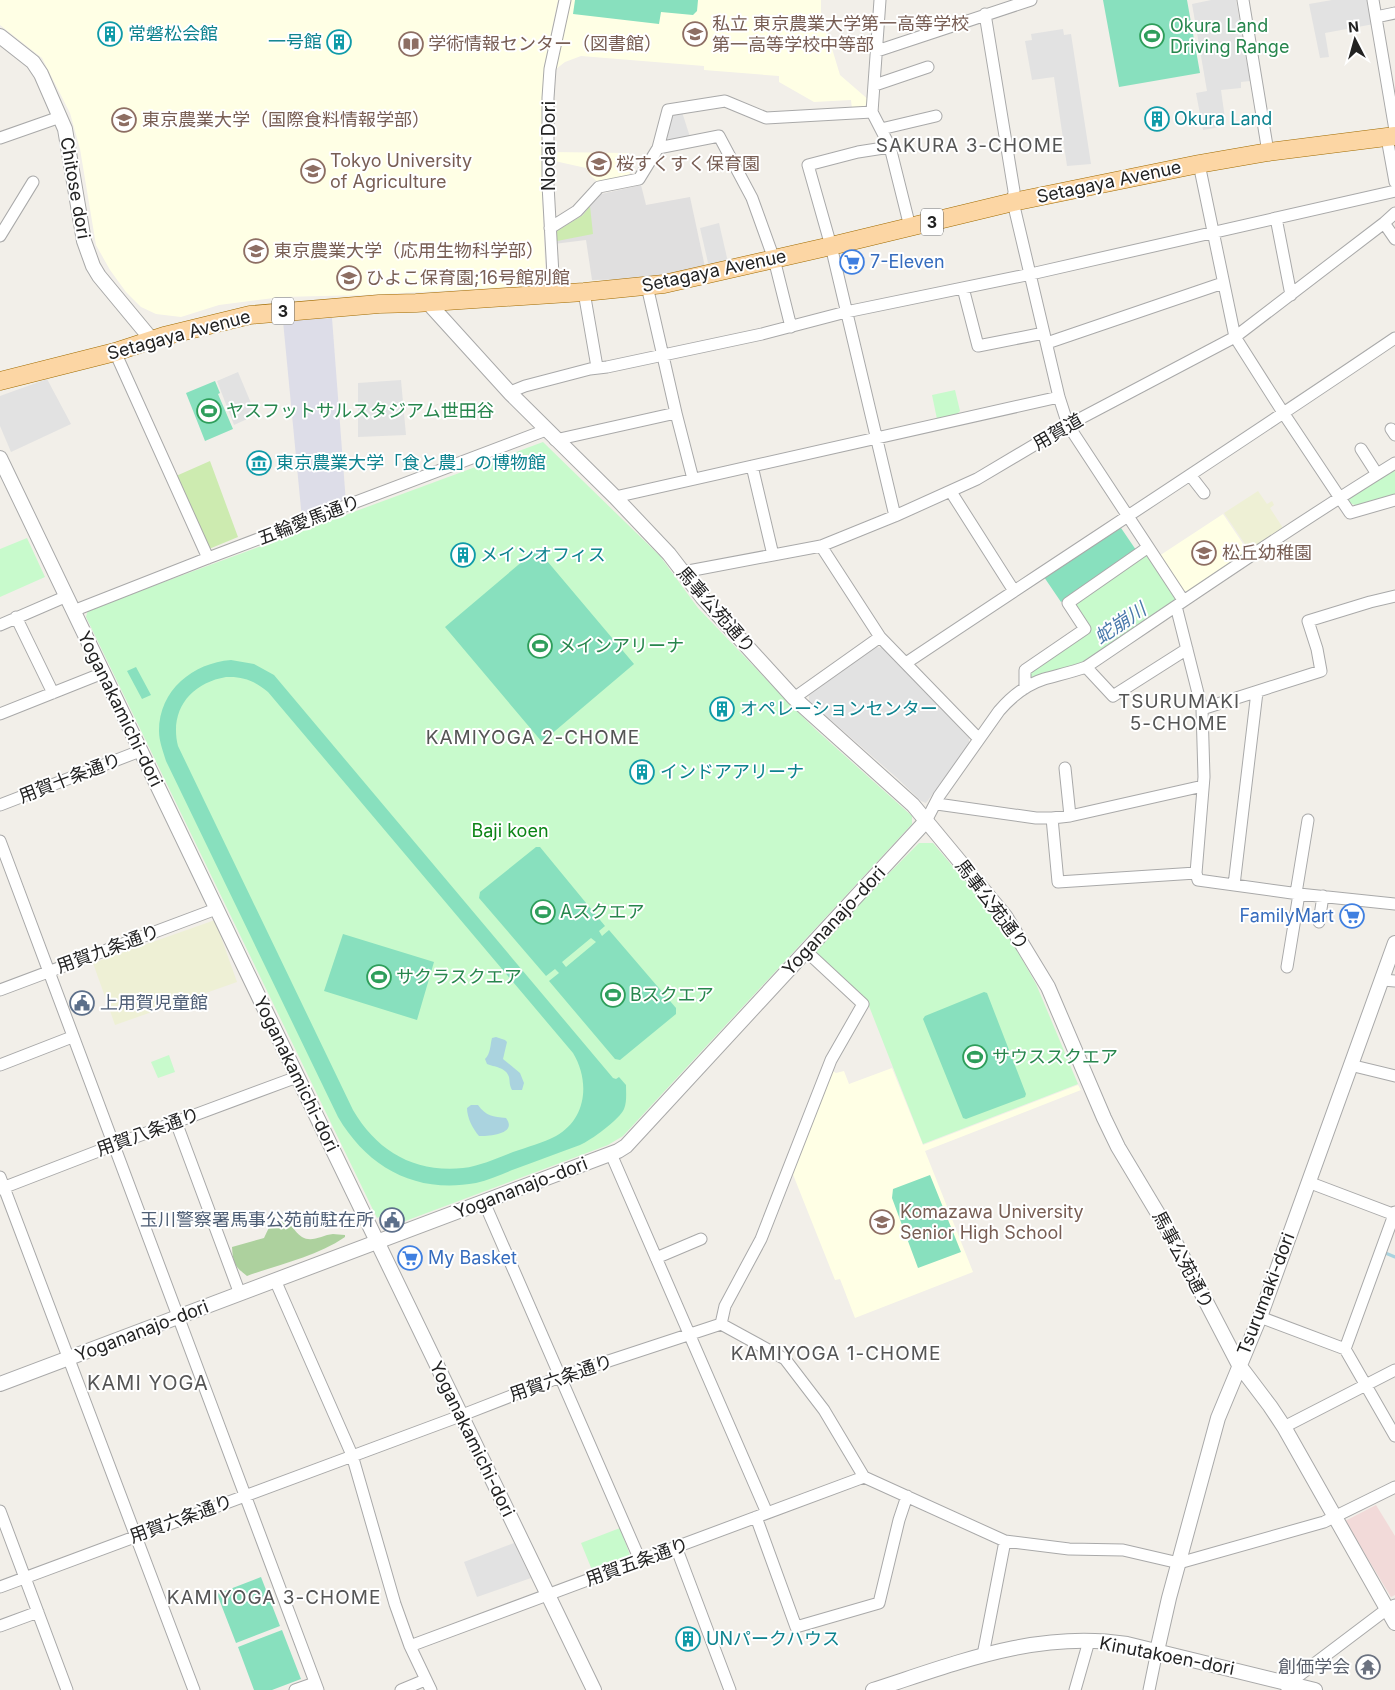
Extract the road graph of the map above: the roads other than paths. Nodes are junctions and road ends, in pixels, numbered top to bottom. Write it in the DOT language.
graph roads {
  1 [pos="565,0"];
  2 [pos="880,0"];
  3 [pos="1031,0"];
  4 [pos="1243,0"];
  5 [pos="1373,0"];
  6 [pos="1395,13"];
  7 [pos="985,14"];
  8 [pos="1376,17"];
  9 [pos="0,36"];
  10 [pos="877,51"];
  11 [pos="928,67"];
  12 [pos="875,86"];
  13 [pos="872,112"];
  14 [pos="936,116"];
  15 [pos="60,117"];
  16 [pos="881,129"];
  17 [pos="1392,135"];
  18 [pos="0,138"];
  19 [pos="890,147"];
  20 [pos="658,148"];
  21 [pos="1268,152"];
  22 [pos="1199,164"];
  23 [pos="33,182"];
  24 [pos="1395,182"];
  25 [pos="1395,191"];
  26 [pos="1013,202"];
  27 [pos="1395,213"];
  28 [pos="1276,218"];
  29 [pos="1384,223"];
  30 [pos="910,227"];
  31 [pos="2,228"];
  32 [pos="550,228"];
  33 [pos="1214,232"];
  34 [pos="1395,239"];
  35 [pos="831,246"];
  36 [pos="774,259"];
  37 [pos="1031,274"];
  38 [pos="1223,283"];
  39 [pos="647,286"];
  40 [pos="963,288"];
  41 [pos="584,292"];
  42 [pos="554,293"];
  43 [pos="1291,295"];
  44 [pos="432,302"];
  45 [pos="846,312"];
  46 [pos="791,327"];
  47 [pos="1236,337"];
  48 [pos="1046,338"];
  49 [pos="1395,338"];
  50 [pos="152,340"];
  51 [pos="115,352"];
  52 [pos="664,355"];
  53 [pos="597,367"];
  54 [pos="0,381"];
  55 [pos="511,394"];
  56 [pos="1059,397"];
  57 [pos="676,413"];
  58 [pos="1284,414"];
  59 [pos="1068,425"];
  60 [pos="551,435"];
  61 [pos="876,438"];
  62 [pos="1361,449"];
  63 [pos="0,458"];
  64 [pos="1395,462"];
  65 [pos="752,466"];
  66 [pos="1377,474"];
  67 [pos="1190,475"];
  68 [pos="693,479"];
  69 [pos="951,492"];
  70 [pos="1204,493"];
  71 [pos="615,497"];
  72 [pos="1339,497"];
  73 [pos="1395,500"];
  74 [pos="895,516"];
  75 [pos="1126,516"];
  76 [pos="821,546"];
  77 [pos="1147,548"];
  78 [pos="773,555"];
  79 [pos="208,558"];
  80 [pos="683,572"];
  81 [pos="1014,591"];
  82 [pos="67,596"];
  83 [pos="1395,596"];
  84 [pos="1179,603"];
  85 [pos="73,611"];
  86 [pos="16,617"];
  87 [pos="0,625"];
  88 [pos="880,637"];
  89 [pos="1187,649"];
  90 [pos="906,663"];
  91 [pos="1086,667"];
  92 [pos="103,672"];
  93 [pos="1025,688"];
  94 [pos="1257,692"];
  95 [pos="53,693"];
  96 [pos="794,698"];
  97 [pos="1202,709"];
  98 [pos="1,710"];
  99 [pos="980,739"];
  100 [pos="140,750"];
  101 [pos="1065,768"];
  102 [pos="1203,786"];
  103 [pos="936,804"];
  104 [pos="0,806"];
  105 [pos="1070,816"];
  106 [pos="1052,818"];
  107 [pos="1308,820"];
  108 [pos="926,821"];
  109 [pos="0,841"];
  110 [pos="1196,873"];
  111 [pos="1234,885"];
  112 [pos="1298,893"];
  113 [pos="1323,896"];
  114 [pos="1395,904"];
  115 [pos="216,909"];
  116 [pos="1319,922"];
  117 [pos="1395,943"];
  118 [pos="806,951"];
  119 [pos="1287,967"];
  120 [pos="48,971"];
  121 [pos="1389,980"];
  122 [pos="0,990"];
  123 [pos="72,1037"];
  124 [pos="0,1065"];
  125 [pos="1350,1065"];
  126 [pos="1395,1076"];
  127 [pos="297,1077"];
  128 [pos="176,1122"];
  129 [pos="114,1144"];
  130 [pos="611,1154"];
  131 [pos="1308,1182"];
  132 [pos="1,1185"];
  133 [pos="484,1202"];
  134 [pos="1395,1214"];
  135 [pos="701,1239"];
  136 [pos="378,1242"];
  137 [pos="656,1258"];
  138 [pos="275,1280"];
  139 [pos="240,1294"];
  140 [pos="179,1316"];
  141 [pos="1260,1317"];
  142 [pos="722,1324"];
  143 [pos="688,1334"];
  144 [pos="1344,1349"];
  145 [pos="68,1358"];
  146 [pos="1239,1365"];
  147 [pos="1395,1370"];
  148 [pos="560,1376"];
  149 [pos="0,1384"];
  150 [pos="1365,1385"];
  151 [pos="461,1415"];
  152 [pos="1284,1426"];
  153 [pos="1395,1436"];
  154 [pos="352,1455"];
  155 [pos="864,1477"];
  156 [pos="1395,1487"];
  157 [pos="246,1495"];
  158 [pos="907,1496"];
  159 [pos="0,1511"];
  160 [pos="762,1515"];
  161 [pos="1334,1517"];
  162 [pos="135,1535"];
  163 [pos="1005,1541"];
  164 [pos="676,1547"];
  165 [pos="640,1560"];
  166 [pos="1179,1563"];
  167 [pos="25,1578"];
  168 [pos="0,1587"];
  169 [pos="547,1595"];
  170 [pos="1391,1607"];
  171 [pos="38,1612"];
  172 [pos="1395,1623"];
  173 [pos="0,1626"];
  174 [pos="1089,1640"];
  175 [pos="410,1646"];
  176 [pos="1157,1651"];
  177 [pos="983,1655"];
  178 [pos="428,1685"];
  179 [pos="316,1686"];
  180 [pos="1288,1686"];
  181 [pos="67,1690"];
  182 [pos="194,1690"];
  183 [pos="295,1690"];
  184 [pos="400,1690"];
  185 [pos="594,1690"];
  186 [pos="730,1690"];
  187 [pos="873,1690"];
  188 [pos="1075,1690"];
  189 [pos="1149,1690"];
  190 [pos="1314,1690"];
  1 -- 32 [label="street, Nodai Dori"];
  2 -- 10 [label="street"];
  3 -- 7 [label="street"];
  4 -- 21 [label="street"];
  5 -- 8 [label="street"];
  6 -- 8 [label="street"];
  7 -- 10 [label="street"];
  7 -- 26 [label="street"];
  8 -- 17 [label="street"];
  9 -- 15 [label="street, Chitose dori"];
  10 -- 12 [label="street"];
  11 -- 12 [label="street"];
  12 -- 13 [label="street"];
  13 -- 16 [label="street"];
  13 -- 20 [label="street"];
  14 -- 16 [label="street"];
  15 -- 18 [label="street"];
  15 -- 50 [label="street, Chitose dori"];
  16 -- 19 [label="street"];
  17 -- 21 [label="main road, Setagaya Avenue / 3"];
  17 -- 24 [label="street"];
  19 -- 30 [label="street"];
  19 -- 35 [label="street"];
  20 -- 32 [label="street"];
  20 -- 36 [label="street"];
  21 -- 22 [label="main road, Setagaya Avenue / 3"];
  22 -- 26 [label="main road, Setagaya Avenue / 3"];
  22 -- 33 [label="street"];
  23 -- 31 [label="street"];
  25 -- 28 [label="street"];
  26 -- 30 [label="main road, Setagaya Avenue / 3"];
  26 -- 37 [label="street"];
  27 -- 29 [label="street, 用賀道"];
  28 -- 33 [label="street"];
  28 -- 43 [label="street"];
  29 -- 34 [label="street"];
  29 -- 43 [label="street, 用賀道"];
  30 -- 35 [label="main road, Setagaya Avenue / 3"];
  32 -- 42 [label="street, Nodai Dori"];
  33 -- 37 [label="street"];
  33 -- 38 [label="street"];
  35 -- 36 [label="main road, Setagaya Avenue / 3"];
  35 -- 45 [label="street"];
  36 -- 39 [label="main road, Setagaya Avenue / 3"];
  36 -- 46 [label="street"];
  37 -- 40 [label="street"];
  37 -- 48 [label="street"];
  38 -- 47 [label="street"];
  38 -- 48 [label="street"];
  39 -- 41 [label="main road, Setagaya Avenue / 3"];
  39 -- 52 [label="street"];
  40 -- 45 [label="street"];
  40 -- 48 [label="street"];
  41 -- 42 [label="main road, Setagaya Avenue / 3"];
  41 -- 53 [label="street"];
  42 -- 44 [label="main road, Setagaya Avenue / 3"];
  43 -- 47 [label="street, 用賀道"];
  44 -- 50 [label="main road, Setagaya Avenue / 3"];
  44 -- 55 [label="street, 馬事公苑通り"];
  45 -- 46 [label="street"];
  45 -- 61 [label="street"];
  46 -- 52 [label="street"];
  47 -- 58 [label="street"];
  47 -- 59 [label="street, 用賀道"];
  48 -- 56 [label="street"];
  49 -- 58 [label="street"];
  50 -- 51 [label="main road, Setagaya Avenue / 3"];
  51 -- 54 [label="main road, Setagaya Avenue / 3"];
  51 -- 79 [label="street"];
  52 -- 53 [label="street"];
  52 -- 57 [label="street"];
  53 -- 55 [label="street"];
  55 -- 60 [label="street, 馬事公苑通り"];
  56 -- 59 [label="street"];
  56 -- 61 [label="street"];
  57 -- 60 [label="street, 五輪愛馬通り"];
  57 -- 68 [label="street"];
  58 -- 67 [label="street"];
  58 -- 72 [label="street"];
  59 -- 69 [label="street, 用賀道"];
  59 -- 75 [label="street"];
  60 -- 71 [label="street, 馬事公苑通り"];
  60 -- 79 [label="street, 五輪愛馬通り"];
  61 -- 65 [label="street"];
  61 -- 74 [label="street"];
  62 -- 66 [label="street"];
  63 -- 82 [label="street, Yoganakamichi-dori"];
  64 -- 66 [label="street"];
  65 -- 68 [label="street"];
  65 -- 78 [label="street"];
  66 -- 72 [label="street"];
  67 -- 70 [label="street"];
  67 -- 75 [label="street"];
  68 -- 71 [label="street"];
  69 -- 74 [label="street, 用賀道"];
  69 -- 81 [label="street"];
  71 -- 80 [label="street, 馬事公苑通り"];
  72 -- 73 [label="street"];
  72 -- 84 [label="street"];
  74 -- 76 [label="street, 用賀道"];
  75 -- 77 [label="street"];
  75 -- 81 [label="street"];
  76 -- 78 [label="street, 用賀道"];
  76 -- 88 [label="street"];
  77 -- 84 [label="street"];
  77 -- 93 [label="street"];
  78 -- 80 [label="street, 用賀道"];
  79 -- 85 [label="street, 五輪愛馬通り"];
  80 -- 96 [label="street, 馬事公苑通り"];
  81 -- 90 [label="street"];
  82 -- 85 [label="street, Yoganakamichi-dori"];
  82 -- 86 [label="street"];
  83 -- 94 [label="street"];
  84 -- 89 [label="street"];
  84 -- 91 [label="street"];
  85 -- 92 [label="street, Yoganakamichi-dori"];
  86 -- 87 [label="street"];
  86 -- 95 [label="street"];
  88 -- 90 [label="street"];
  88 -- 96 [label="street"];
  89 -- 91 [label="street"];
  89 -- 97 [label="street"];
  90 -- 99 [label="street"];
  91 -- 93 [label="street"];
  92 -- 95 [label="street"];
  92 -- 100 [label="street, Yoganakamichi-dori"];
  93 -- 99 [label="street"];
  94 -- 97 [label="street"];
  94 -- 111 [label="street"];
  95 -- 98 [label="street"];
  96 -- 108 [label="street, 馬事公苑通り"];
  97 -- 102 [label="street"];
  99 -- 103 [label="street"];
  100 -- 104 [label="street, 用賀十条通り"];
  100 -- 115 [label="street, Yoganakamichi-dori"];
  101 -- 105 [label="street"];
  102 -- 105 [label="street"];
  102 -- 110 [label="street"];
  103 -- 106 [label="street"];
  103 -- 108 [label="street"];
  105 -- 106 [label="street"];
  106 -- 110 [label="street"];
  107 -- 112 [label="street"];
  108 -- 118 [label="street, Yogananajo-dori"];
  108 -- 146 [label="street, 馬事公苑通り"];
  109 -- 120 [label="street"];
  110 -- 111 [label="street"];
  111 -- 112 [label="street"];
  112 -- 113 [label="street"];
  112 -- 119 [label="street"];
  113 -- 114 [label="street"];
  113 -- 116 [label="street"];
  115 -- 120 [label="street, 用賀九条通り"];
  115 -- 127 [label="street, Yoganakamichi-dori"];
  117 -- 121 [label="street, Tsurumaki-dori"];
  118 -- 130 [label="street, Yogananajo-dori"];
  118 -- 142 [label="street"];
  120 -- 122 [label="street, 用賀九条通り"];
  120 -- 123 [label="street"];
  121 -- 125 [label="street, Tsurumaki-dori"];
  123 -- 124 [label="street"];
  123 -- 129 [label="street"];
  125 -- 126 [label="street"];
  125 -- 131 [label="street, Tsurumaki-dori"];
  127 -- 128 [label="street, 用賀八条通り"];
  127 -- 136 [label="street, Yoganakamichi-dori"];
  128 -- 129 [label="street, 用賀八条通り"];
  128 -- 139 [label="street"];
  129 -- 132 [label="street, 用賀八条通り"];
  129 -- 140 [label="street"];
  130 -- 133 [label="street, Yogananajo-dori"];
  130 -- 137 [label="street"];
  131 -- 134 [label="street"];
  131 -- 141 [label="street, Tsurumaki-dori"];
  132 -- 145 [label="street"];
  133 -- 136 [label="street, Yogananajo-dori"];
  133 -- 148 [label="street"];
  134 -- 144 [label="street"];
  135 -- 137 [label="street"];
  136 -- 138 [label="street, Yogananajo-dori"];
  136 -- 151 [label="street, Yoganakamichi-dori"];
  137 -- 143 [label="street"];
  138 -- 139 [label="street, Yogananajo-dori"];
  138 -- 154 [label="street"];
  139 -- 140 [label="street, Yogananajo-dori"];
  140 -- 145 [label="street, Yogananajo-dori"];
  140 -- 157 [label="street"];
  141 -- 144 [label="street"];
  141 -- 146 [label="street, Tsurumaki-dori"];
  142 -- 143 [label="street, 用賀六条通り"];
  142 -- 155 [label="street"];
  143 -- 148 [label="street, 用賀六条通り"];
  143 -- 160 [label="street"];
  144 -- 150 [label="street"];
  145 -- 149 [label="street, Yogananajo-dori"];
  145 -- 162 [label="street"];
  146 -- 152 [label="street, 馬事公苑通り"];
  146 -- 166 [label="street, Tsurumaki-dori"];
  147 -- 150 [label="street"];
  148 -- 151 [label="street, 用賀六条通り"];
  148 -- 165 [label="street"];
  150 -- 152 [label="street"];
  150 -- 153 [label="street"];
  151 -- 154 [label="street, 用賀六条通り"];
  151 -- 169 [label="street, Yoganakamichi-dori"];
  152 -- 161 [label="street, 馬事公苑通り"];
  154 -- 157 [label="street, 用賀六条通り"];
  154 -- 175 [label="street"];
  155 -- 158 [label="street"];
  155 -- 160 [label="street, 用賀五条通り"];
  156 -- 161 [label="street"];
  157 -- 162 [label="street, 用賀六条通り"];
  157 -- 179 [label="street"];
  158 -- 160 [label="street"];
  158 -- 163 [label="street"];
  159 -- 167 [label="street"];
  160 -- 164 [label="street, 用賀五条通り"];
  161 -- 166 [label="street"];
  161 -- 170 [label="street, 馬事公苑通り"];
  162 -- 167 [label="street, 用賀六条通り"];
  162 -- 182 [label="street"];
  163 -- 166 [label="street"];
  163 -- 177 [label="street"];
  164 -- 165 [label="street, 用賀五条通り"];
  164 -- 186 [label="street"];
  165 -- 169 [label="street, 用賀五条通り"];
  166 -- 176 [label="street, Tsurumaki-dori"];
  167 -- 168 [label="street, 用賀六条通り"];
  167 -- 171 [label="street"];
  169 -- 175 [label="street, 用賀五条通り"];
  169 -- 185 [label="street, Yoganakamichi-dori"];
  170 -- 172 [label="street, 馬事公苑通り"];
  170 -- 180 [label="street"];
  171 -- 173 [label="street"];
  171 -- 181 [label="street"];
  174 -- 176 [label="street, Kinutakoen-dori"];
  174 -- 177 [label="street, Kinutakoen-dori"];
  174 -- 188 [label="street"];
  175 -- 178 [label="street"];
  176 -- 180 [label="street, Kinutakoen-dori"];
  176 -- 189 [label="street"];
  177 -- 187 [label="street, Kinutakoen-dori"];
  178 -- 184 [label="street"];
  179 -- 183 [label="street"];
  180 -- 190 [label="street, Kinutakoen-dori"];
}
